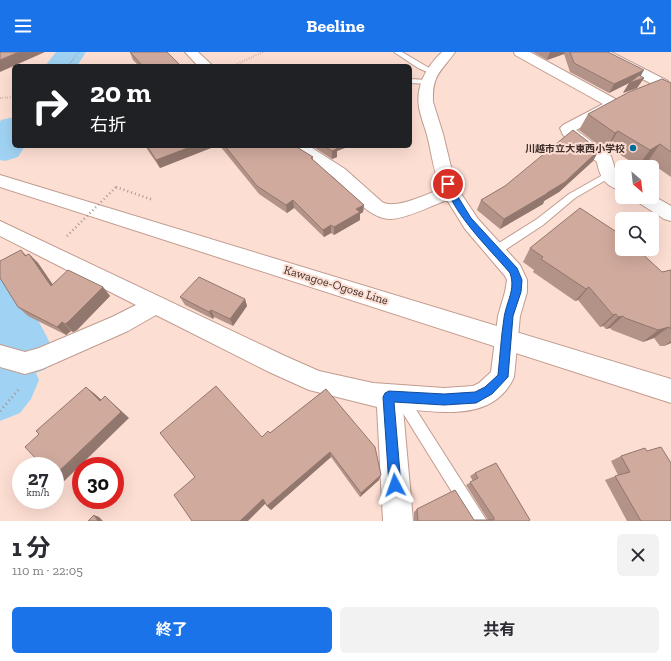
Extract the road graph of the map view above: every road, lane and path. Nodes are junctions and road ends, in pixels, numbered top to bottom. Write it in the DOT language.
graph roads {
  1 [pos="79,52"];
  2 [pos="191,52"];
  3 [pos="263,52"];
  4 [pos="397,52"];
  5 [pos="449,52"];
  6 [pos="520,52"];
  7 [pos="601,52"];
  8 [pos="70,64"];
  9 [pos="204,64"];
  10 [pos="237,64"];
  11 [pos="430,77"];
  12 [pos="412,81"];
  13 [pos="12,96"];
  14 [pos="0,98"];
  15 [pos="614,104"];
  16 [pos="301,148"];
  17 [pos="608,175"];
  18 [pos="615,180"];
  19 [pos="0,181"];
  20 [pos="451,192"];
  21 [pos="153,200"];
  22 [pos="654,204"];
  23 [pos="671,214"];
  24 [pos="0,228"];
  25 [pos="67,236"];
  26 [pos="495,251"];
  27 [pos="155,305"];
  28 [pos="507,339"];
  29 [pos="0,356"];
  30 [pos="671,391"];
  31 [pos="395,397"];
  32 [pos="398,521"];
  33 [pos="479,521"];
  1 -- 8 [label="path"];
  2 -- 9 [label="street"];
  3 -- 10 [label="path"];
  4 -- 11 [label="lane"];
  5 -- 11 [label="street"];
  6 -- 15 [label="street"];
  7 -- 15 [label="street"];
  11 -- 12 [label="lane"];
  11 -- 20 [label="street"];
  13 -- 14 [label="path"];
  15 -- 17 [label="street"];
  16 -- 20 [label="street"];
  17 -- 18 [label="street"];
  17 -- 26 [label="lane"];
  19 -- 28 [label="main road, Kawagoe-Ogose Line"];
  20 -- 26 [label="street"];
  21 -- 25 [label="path, bridge"];
  22 -- 23 [label="street"];
  24 -- 27 [label="street"];
  26 -- 28 [label="street"];
  27 -- 29 [label="street"];
  27 -- 31 [label="street"];
  28 -- 30 [label="main road, Kawagoe-Ogose Line"];
  28 -- 31 [label="street"];
  31 -- 32 [label="street"];
  31 -- 33 [label="lane"];
}
